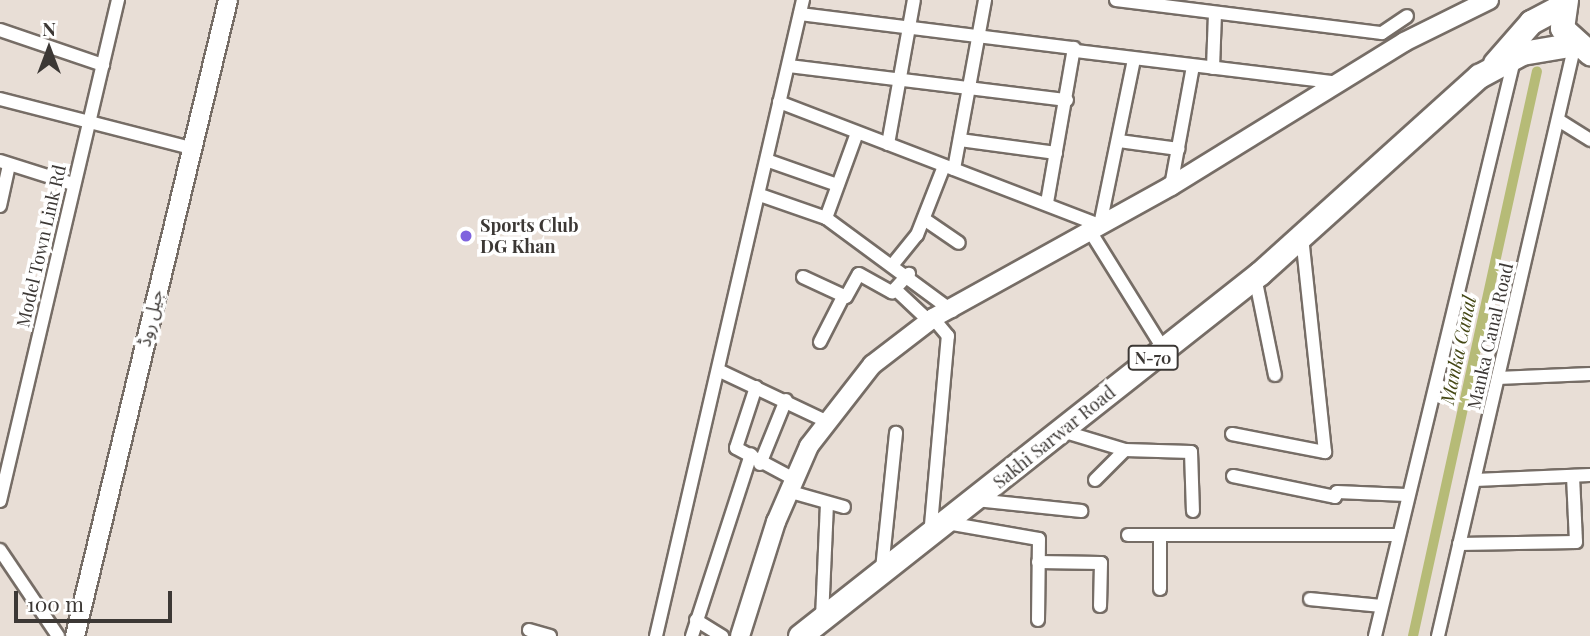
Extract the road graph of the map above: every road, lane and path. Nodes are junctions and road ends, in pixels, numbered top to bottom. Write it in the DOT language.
graph roads {
  1 [pos="118,0"];
  2 [pos="228,0"];
  3 [pos="803,0"];
  4 [pos="914,0"];
  5 [pos="985,0"];
  6 [pos="1116,0"];
  7 [pos="1489,0"];
  8 [pos="1531,0"];
  9 [pos="1563,2"];
  10 [pos="800,14"];
  11 [pos="1215,14"];
  12 [pos="1407,16"];
  13 [pos="0,30"];
  14 [pos="909,30"];
  15 [pos="1382,33"];
  16 [pos="978,37"];
  17 [pos="1516,45"];
  18 [pos="1583,49"];
  19 [pos="1076,51"];
  20 [pos="1388,54"];
  21 [pos="1134,59"];
  22 [pos="103,65"];
  23 [pos="789,66"];
  24 [pos="1193,66"];
  25 [pos="1213,68"];
  26 [pos="900,79"];
  27 [pos="1339,83"];
  28 [pos="969,89"];
  29 [pos="0,99"];
  30 [pos="1067,100"];
  31 [pos="779,103"];
  32 [pos="1560,121"];
  33 [pos="88,126"];
  34 [pos="857,133"];
  35 [pos="960,140"];
  36 [pos="1590,140"];
  37 [pos="1119,141"];
  38 [pos="888,144"];
  39 [pos="191,148"];
  40 [pos="1178,149"];
  41 [pos="1056,153"];
  42 [pos="769,161"];
  43 [pos="5,163"];
  44 [pos="949,168"];
  45 [pos="73,184"];
  46 [pos="837,185"];
  47 [pos="1171,186"];
  48 [pos="761,195"];
  49 [pos="1047,202"];
  50 [pos="0,204"];
  51 [pos="826,218"];
  52 [pos="924,219"];
  53 [pos="1095,228"];
  54 [pos="1302,237"];
  55 [pos="959,243"];
  56 [pos="894,263"];
  57 [pos="909,274"];
  58 [pos="803,278"];
  59 [pos="1255,278"];
  60 [pos="895,289"];
  61 [pos="843,297"];
  62 [pos="952,311"];
  63 [pos="931,320"];
  64 [pos="820,342"];
  65 [pos="1164,350"];
  66 [pos="720,371"];
  67 [pos="1590,374"];
  68 [pos="1275,375"];
  69 [pos="1498,378"];
  70 [pos="756,387"];
  71 [pos="786,400"];
  72 [pos="828,422"];
  73 [pos="1062,431"];
  74 [pos="896,433"];
  75 [pos="1233,434"];
  76 [pos="1125,450"];
  77 [pos="751,454"];
  78 [pos="761,464"];
  79 [pos="1590,475"];
  80 [pos="1573,476"];
  81 [pos="1233,477"];
  82 [pos="1095,480"];
  83 [pos="1475,480"];
  84 [pos="793,486"];
  85 [pos="1406,495"];
  86 [pos="0,496"];
  87 [pos="976,500"];
  88 [pos="827,503"];
  89 [pos="844,507"];
  90 [pos="1082,511"];
  91 [pos="1193,511"];
  92 [pos="938,530"];
  93 [pos="1128,535"];
  94 [pos="1397,535"];
  95 [pos="1160,536"];
  96 [pos="1460,544"];
  97 [pos="0,550"];
  98 [pos="1038,562"];
  99 [pos="882,570"];
  100 [pos="1160,589"];
  101 [pos="1310,599"];
  102 [pos="1100,606"];
  103 [pos="1381,606"];
  104 [pos="822,619"];
  105 [pos="696,620"];
  106 [pos="1038,620"];
  107 [pos="528,630"];
  108 [pos="803,635"];
  109 [pos="58,636"];
  110 [pos="75,636"];
  111 [pos="550,636"];
  112 [pos="656,636"];
  113 [pos="692,636"];
  114 [pos="722,636"];
  115 [pos="740,636"];
  116 [pos="1374,636"];
  117 [pos="1438,636"];
  1 -- 22 [label="street, Model Town Link Rd"];
  2 -- 39 [label="street, جیل روڈ"];
  3 -- 10 [label="street"];
  4 -- 14 [label="street"];
  5 -- 16 [label="street"];
  6 -- 11 [label="street"];
  7 -- 20 [label="street"];
  8 -- 17 [label="highway"];
  9 -- 17 [label="highway, Sakhi Sarwar Road / N-70"];
  9 -- 18 [label="highway, N-70"];
  10 -- 14 [label="street"];
  10 -- 23 [label="street"];
  11 -- 15 [label="street"];
  11 -- 25 [label="street"];
  12 -- 15 [label="street"];
  13 -- 22 [label="street"];
  14 -- 16 [label="street"];
  14 -- 26 [label="street"];
  15 -- 20 [label="street"];
  16 -- 19 [label="street"];
  16 -- 28 [label="street"];
  17 -- 18 [label="highway, Sakhi Sarwar Road / N-70"];
  17 -- 54 [label="highway, Sakhi Sarwar Road / N-70"];
  17 -- 85 [label="street"];
  18 -- 32 [label="street, Manka Canal Road"];
  19 -- 21 [label="street"];
  19 -- 30 [label="street"];
  20 -- 27 [label="street"];
  21 -- 24 [label="street"];
  21 -- 37 [label="street"];
  22 -- 33 [label="street, Model Town Link Rd"];
  23 -- 26 [label="street"];
  23 -- 31 [label="street"];
  24 -- 25 [label="street"];
  24 -- 40 [label="street"];
  25 -- 27 [label="street"];
  26 -- 28 [label="street"];
  26 -- 38 [label="street"];
  27 -- 47 [label="street"];
  28 -- 30 [label="street"];
  28 -- 35 [label="street"];
  29 -- 33 [label="street"];
  30 -- 41 [label="street"];
  31 -- 34 [label="street"];
  31 -- 42 [label="street"];
  32 -- 36 [label="street"];
  32 -- 69 [label="street, Manka Canal Road"];
  33 -- 39 [label="street"];
  33 -- 45 [label="street, Model Town Link Rd"];
  34 -- 38 [label="street"];
  34 -- 46 [label="street"];
  35 -- 41 [label="street"];
  35 -- 44 [label="street"];
  37 -- 40 [label="street"];
  37 -- 53 [label="street"];
  38 -- 44 [label="street"];
  39 -- 110 [label="street, جیل روڈ"];
  40 -- 47 [label="street"];
  41 -- 49 [label="street"];
  42 -- 46 [label="street"];
  42 -- 48 [label="street"];
  43 -- 45 [label="street"];
  43 -- 50 [label="street"];
  44 -- 49 [label="street"];
  44 -- 52 [label="street"];
  45 -- 86 [label="street, Model Town Link Rd"];
  46 -- 51 [label="street"];
  47 -- 53 [label="street"];
  48 -- 51 [label="street"];
  48 -- 66 [label="street"];
  49 -- 53 [label="street"];
  51 -- 56 [label="street"];
  52 -- 55 [label="street"];
  52 -- 56 [label="street"];
  53 -- 62 [label="street"];
  53 -- 65 [label="street"];
  54 -- 59 [label="highway, Sakhi Sarwar Road / N-70"];
  54 -- 75 [label="street"];
  56 -- 57 [label="street"];
  57 -- 60 [label="street"];
  57 -- 62 [label="street"];
  58 -- 61 [label="street"];
  59 -- 65 [label="highway, Sakhi Sarwar Road / N-70"];
  59 -- 68 [label="street"];
  60 -- 61 [label="street"];
  60 -- 63 [label="street"];
  61 -- 64 [label="street"];
  62 -- 63 [label="street"];
  63 -- 72 [label="street"];
  63 -- 92 [label="street"];
  65 -- 73 [label="highway, Sakhi Sarwar Road / N-70"];
  66 -- 70 [label="street"];
  66 -- 112 [label="street"];
  67 -- 69 [label="street"];
  69 -- 83 [label="street, Manka Canal Road"];
  70 -- 71 [label="street"];
  70 -- 77 [label="street"];
  71 -- 72 [label="street"];
  71 -- 78 [label="street"];
  72 -- 84 [label="street"];
  73 -- 76 [label="street"];
  73 -- 87 [label="highway, Sakhi Sarwar Road / N-70"];
  74 -- 99 [label="street"];
  76 -- 82 [label="street"];
  76 -- 91 [label="street"];
  77 -- 78 [label="street"];
  77 -- 105 [label="street"];
  78 -- 84 [label="street"];
  79 -- 80 [label="street"];
  80 -- 83 [label="street"];
  80 -- 96 [label="street"];
  81 -- 85 [label="street"];
  83 -- 96 [label="street, Manka Canal Road"];
  84 -- 88 [label="street"];
  84 -- 115 [label="street"];
  85 -- 94 [label="street"];
  87 -- 90 [label="street"];
  87 -- 92 [label="highway, Sakhi Sarwar Road / N-70"];
  88 -- 89 [label="street"];
  88 -- 104 [label="street"];
  92 -- 98 [label="street"];
  92 -- 99 [label="highway, Sakhi Sarwar Road / N-70"];
  93 -- 95 [label="street"];
  94 -- 95 [label="street"];
  94 -- 103 [label="street"];
  95 -- 100 [label="street"];
  96 -- 117 [label="street, Manka Canal Road"];
  97 -- 109 [label="street"];
  98 -- 102 [label="street"];
  98 -- 106 [label="street"];
  99 -- 104 [label="highway, Sakhi Sarwar Road / N-70"];
  101 -- 103 [label="street"];
  103 -- 116 [label="street"];
  104 -- 108 [label="highway, Sakhi Sarwar Road / N-70"];
  105 -- 113 [label="street"];
  105 -- 114 [label="street"];
  107 -- 111 [label="street"];
}
